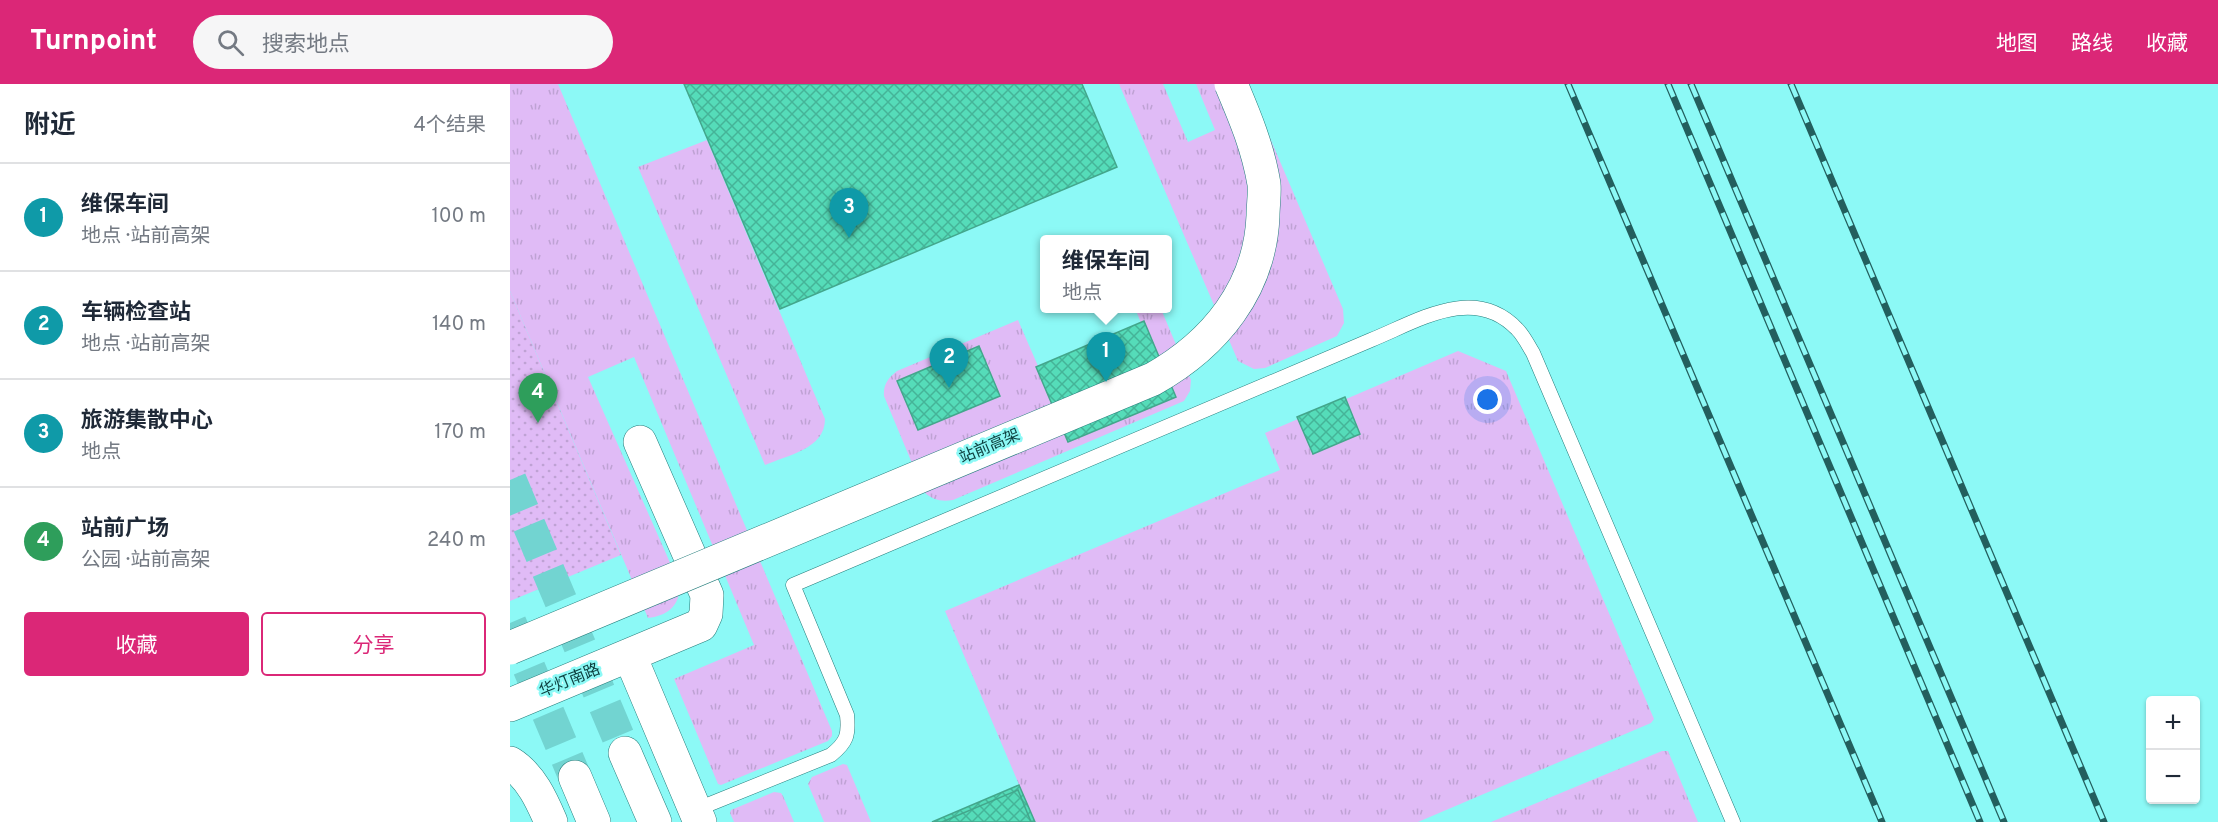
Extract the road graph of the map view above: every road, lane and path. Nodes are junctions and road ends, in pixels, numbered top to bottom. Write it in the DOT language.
graph roads {
  1 [pos="1231,84"];
  2 [pos="640,442"];
  3 [pos="510,648"];
  4 [pos="630,656"];
  5 [pos="510,705"];
  6 [pos="626,753"];
  7 [pos="510,763"];
  8 [pos="575,777"];
  9 [pos="697,816"];
  10 [pos="551,822"];
  11 [pos="594,822"];
  12 [pos="655,822"];
  13 [pos="1733,822"];
  1 -- 3 [label="main road, 站前高架, bridge"];
  2 -- 4 [label="main road, 华灯南路"];
  4 -- 5 [label="main road, 华灯南路"];
  4 -- 9 [label="main road"];
  6 -- 12 [label="main road"];
  7 -- 10 [label="main road"];
  8 -- 11 [label="main road"];
  9 -- 13 [label="lane"];
}
